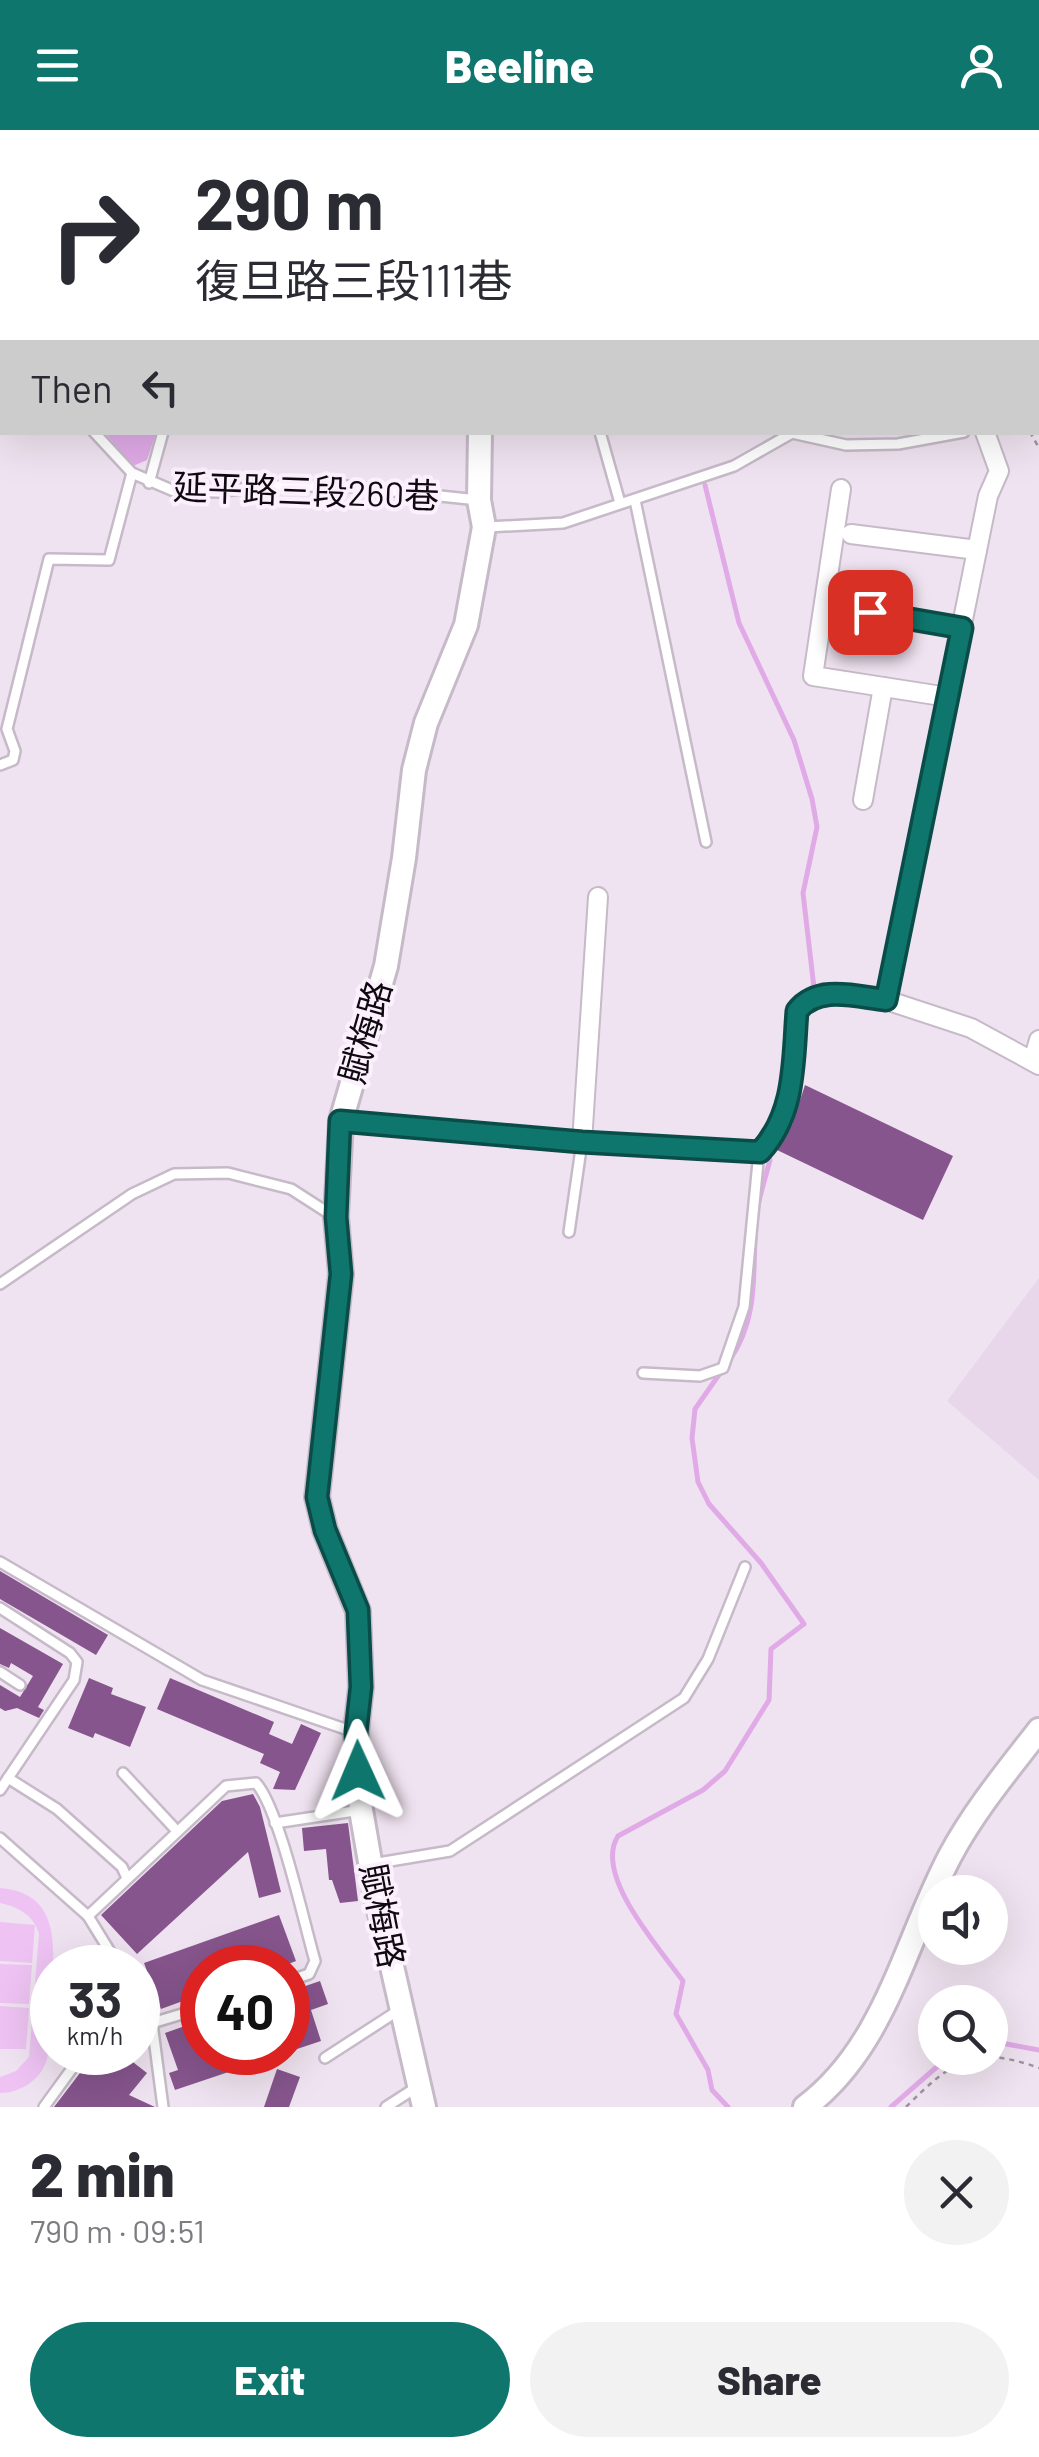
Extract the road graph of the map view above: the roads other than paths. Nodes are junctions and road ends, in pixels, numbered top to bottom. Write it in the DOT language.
graph roads {
  1 [pos="97,435"];
  2 [pos="163,435"];
  3 [pos="480,435"];
  4 [pos="601,435"];
  5 [pos="788,435"];
  6 [pos="800,435"];
  7 [pos="948,435"];
  8 [pos="986,435"];
  9 [pos="132,473"];
  10 [pos="150,483"];
  11 [pos="842,489"];
  12 [pos="480,500"];
  13 [pos="635,500"];
  14 [pos="620,503"];
  15 [pos="484,527"];
  16 [pos="852,534"];
  17 [pos="977,550"];
  18 [pos="839,607"];
  19 [pos="962,628"];
  20 [pos="883,687"];
  21 [pos="948,697"];
  22 [pos="0,765"];
  23 [pos="863,800"];
  24 [pos="706,842"];
  25 [pos="598,898"];
  26 [pos="886,1000"];
  27 [pos="1039,1040"];
  28 [pos="1036,1063"];
  29 [pos="340,1121"];
  30 [pos="582,1142"];
  31 [pos="760,1152"];
  32 [pos="336,1217"];
  33 [pos="570,1232"];
  34 [pos="0,1284"];
  35 [pos="643,1373"];
  36 [pos="0,1562"];
  37 [pos="746,1567"];
  38 [pos="0,1608"];
  39 [pos="0,1672"];
  40 [pos="20,1685"];
  41 [pos="1039,1730"];
  42 [pos="356,1732"];
  43 [pos="123,1773"];
  44 [pos="8,1778"];
  45 [pos="0,1790"];
  46 [pos="361,1810"];
  47 [pos="275,1823"];
  48 [pos="178,1831"];
  49 [pos="0,1838"];
  50 [pos="372,1864"];
  51 [pos="128,1878"];
  52 [pos="88,1916"];
  53 [pos="106,1945"];
  54 [pos="309,1945"];
  55 [pos="310,1947"];
  56 [pos="310,1971"];
  57 [pos="402,2008"];
  58 [pos="325,2058"];
  59 [pos="67,2075"];
  60 [pos="159,2075"];
  61 [pos="421,2096"];
  62 [pos="44,2107"];
  63 [pos="163,2107"];
  64 [pos="386,2107"];
  65 [pos="804,2107"];
  1 -- 9 [label="lane, 延平路三段260巷"];
  2 -- 10 [label="lane"];
  3 -- 12 [label="street, 賦梅路"];
  4 -- 14 [label="lane"];
  5 -- 13 [label="lane"];
  6 -- 7 [label="lane"];
  8 -- 17 [label="street"];
  9 -- 10 [label="lane, 延平路三段260巷"];
  9 -- 22 [label="lane"];
  10 -- 12 [label="lane, 延平路三段260巷"];
  11 -- 20 [label="street"];
  12 -- 15 [label="street, 賦梅路"];
  13 -- 14 [label="lane"];
  13 -- 24 [label="lane"];
  14 -- 15 [label="lane"];
  15 -- 29 [label="street, 賦梅路"];
  16 -- 17 [label="street"];
  17 -- 19 [label="street"];
  18 -- 19 [label="street"];
  19 -- 21 [label="street"];
  20 -- 21 [label="street"];
  20 -- 23 [label="street"];
  21 -- 26 [label="street"];
  25 -- 30 [label="street"];
  26 -- 28 [label="street"];
  26 -- 31 [label="street"];
  27 -- 28 [label="street"];
  29 -- 30 [label="street"];
  29 -- 32 [label="street, 賦梅路"];
  30 -- 31 [label="street"];
  30 -- 33 [label="lane"];
  31 -- 35 [label="lane"];
  32 -- 34 [label="lane"];
  32 -- 42 [label="street, 賦梅路"];
  36 -- 42 [label="lane"];
  37 -- 50 [label="lane"];
  38 -- 44 [label="lane"];
  39 -- 40 [label="lane"];
  41 -- 65 [label="street"];
  42 -- 46 [label="street, 賦梅路"];
  43 -- 48 [label="lane"];
  44 -- 45 [label="lane"];
  44 -- 51 [label="lane"];
  46 -- 47 [label="lane"];
  46 -- 50 [label="street, 賦梅路"];
  47 -- 48 [label="lane"];
  47 -- 54 [label="lane"];
  48 -- 51 [label="lane"];
  49 -- 52 [label="lane"];
  50 -- 57 [label="street, 賦梅路"];
  51 -- 52 [label="lane"];
  52 -- 53 [label="lane"];
  55 -- 56 [label="lane"];
  57 -- 58 [label="lane"];
  57 -- 61 [label="street, 賦梅路"];
  59 -- 62 [label="lane"];
  60 -- 63 [label="lane"];
  61 -- 64 [label="lane"];
}
